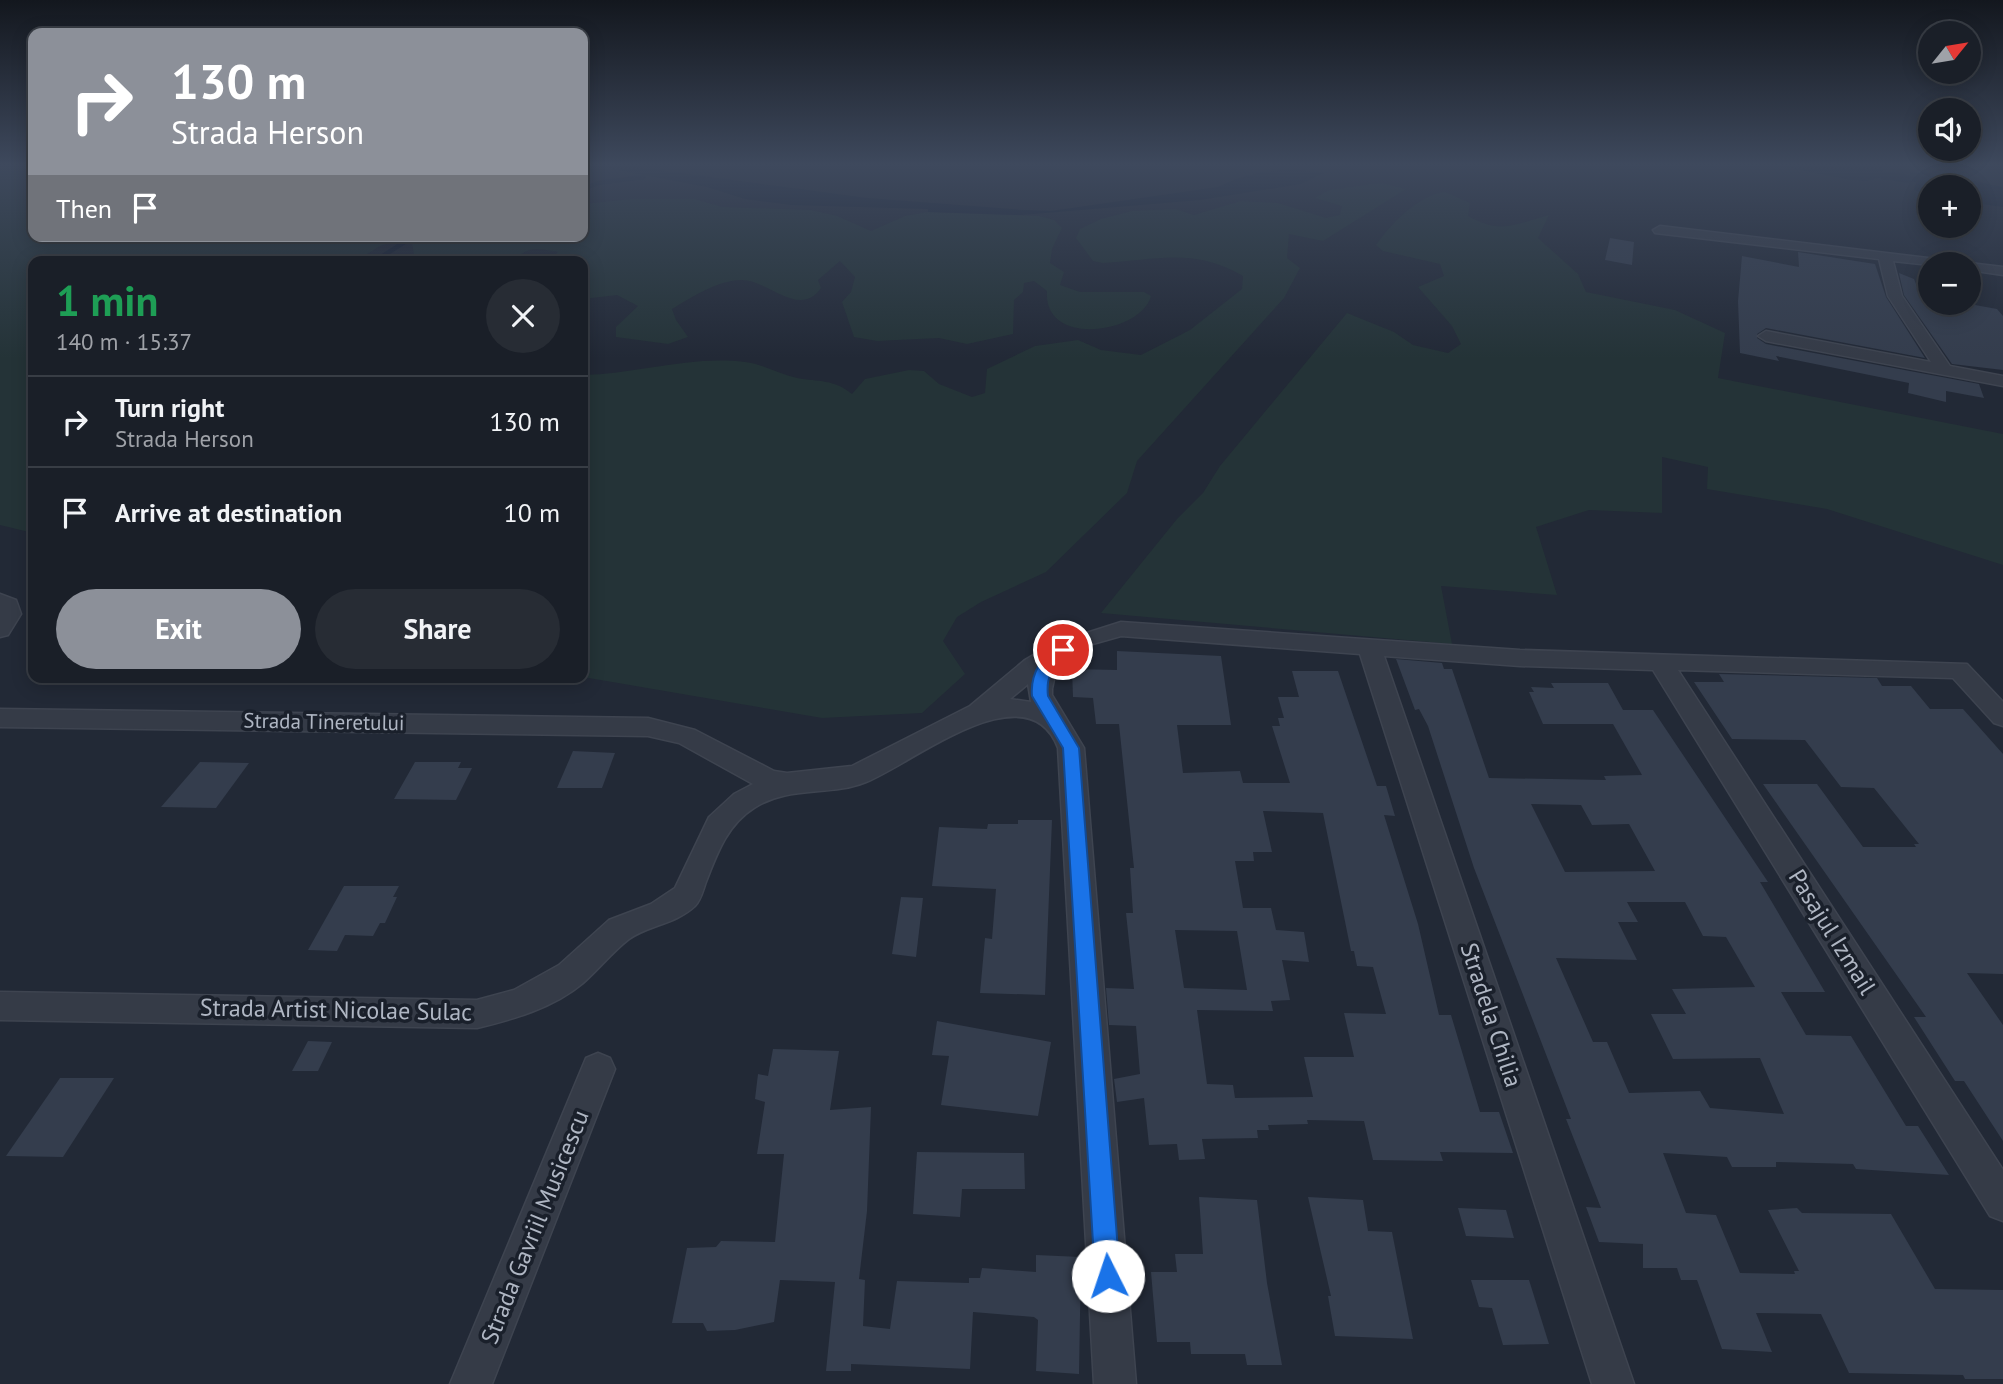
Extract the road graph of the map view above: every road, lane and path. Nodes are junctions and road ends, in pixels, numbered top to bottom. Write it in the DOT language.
graph roads {
  1 [pos="1660,230"];
  2 [pos="1885,255"];
  3 [pos="1918,259"];
  4 [pos="1981,268"];
  5 [pos="2003,271"];
  6 [pos="1766,336"];
  7 [pos="1944,369"];
  8 [pos="2003,381"];
  9 [pos="1074,642"];
  10 [pos="1369,645"];
  11 [pos="1660,661"];
  12 [pos="979,712"];
  13 [pos="2003,717"];
  14 [pos="0,718"];
  15 [pos="1057,723"];
  16 [pos="787,783"];
  17 [pos="0,1006"];
  18 [pos="598,1069"];
  19 [pos="2003,1203"];
  20 [pos="474,1383"];
  21 [pos="1115,1384"];
  22 [pos="1613,1384"];
  1 -- 2 [label="street"];
  2 -- 3 [label="street"];
  2 -- 7 [label="street"];
  4 -- 5 [label="street"];
  6 -- 7 [label="street"];
  7 -- 8 [label="street"];
  9 -- 10 [label="street"];
  9 -- 12 [label="street"];
  9 -- 15 [label="street"];
  10 -- 11 [label="street"];
  10 -- 22 [label="street, Stradela Chilia"];
  11 -- 13 [label="street"];
  11 -- 19 [label="street, Pasajul Izmail"];
  12 -- 15 [label="street"];
  12 -- 16 [label="street"];
  14 -- 16 [label="street, Strada Tineretului"];
  15 -- 21 [label="street"];
  16 -- 17 [label="street, Strada Artist Nicolae Sulac"];
  18 -- 20 [label="street, Strada Gavriil Musicescu"];
}
